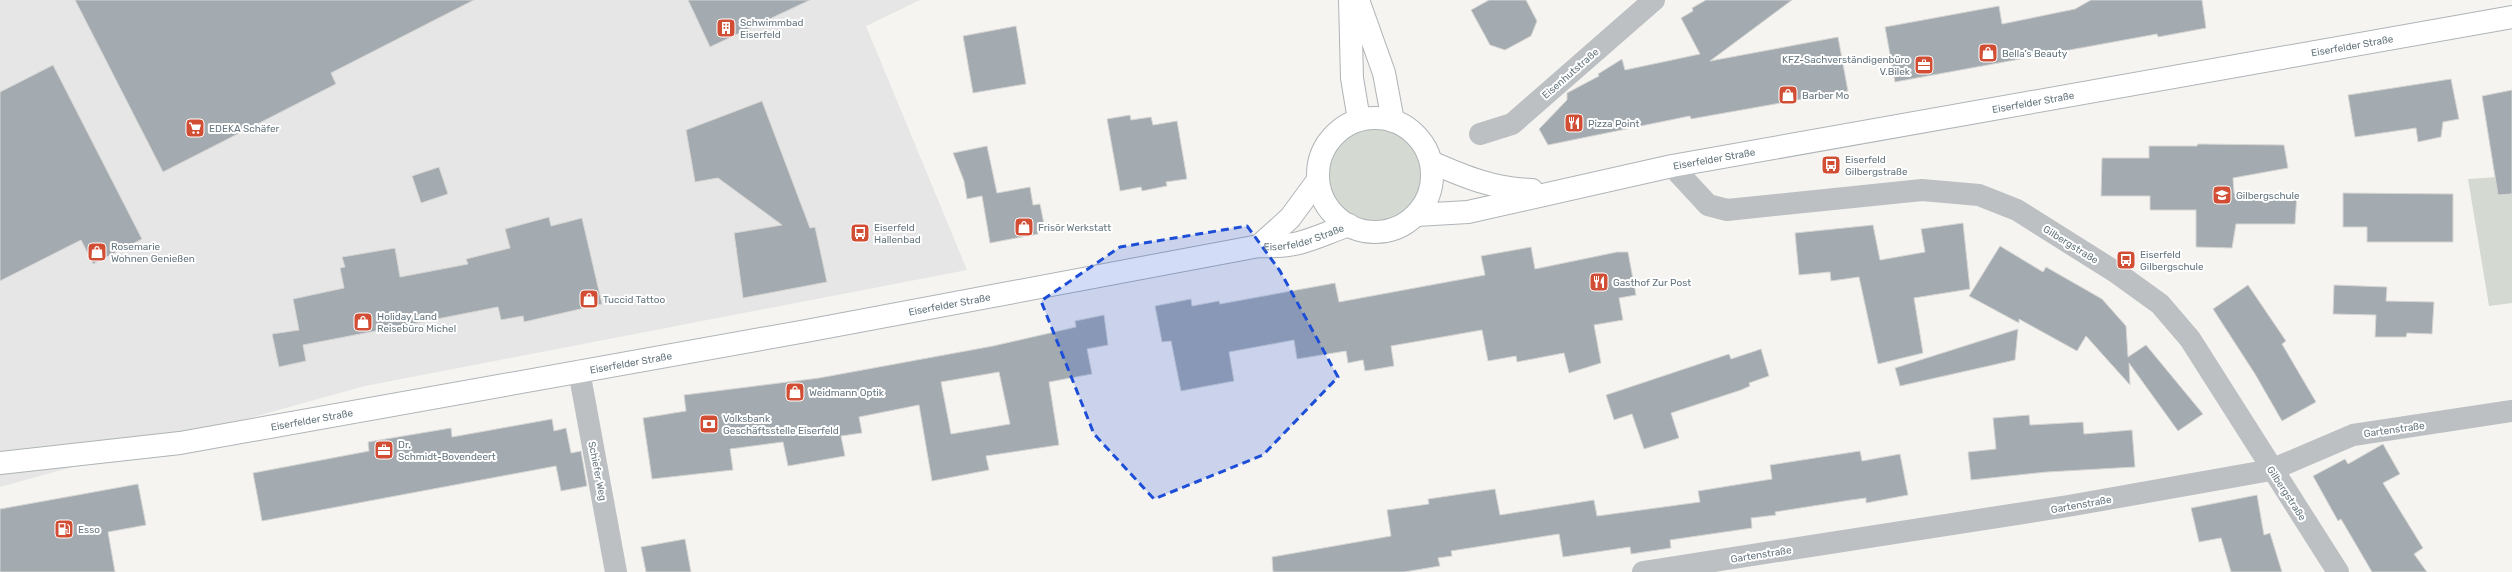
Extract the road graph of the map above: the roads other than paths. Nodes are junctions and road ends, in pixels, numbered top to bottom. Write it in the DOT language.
graph roads {
  1 [pos="1350,0"];
  2 [pos="1358,0"];
  3 [pos="1654,0"];
  4 [pos="2512,16"];
  5 [pos="1359,120"];
  6 [pos="1393,120"];
  7 [pos="1480,134"];
  8 [pos="1431,162"];
  9 [pos="1672,166"];
  10 [pos="1318,180"];
  11 [pos="1555,191"];
  12 [pos="1416,215"];
  13 [pos="1349,226"];
  14 [pos="1259,246"];
  15 [pos="579,371"];
  16 [pos="2512,411"];
  17 [pos="0,463"];
  18 [pos="2271,470"];
  19 [pos="616,572"];
  20 [pos="1643,572"];
  21 [pos="2338,572"];
  1 -- 5 [label="main road"];
  2 -- 6 [label="main road"];
  3 -- 7 [label="street, Eisenhutstraße"];
  4 -- 9 [label="main road, Eiserfelder Straße"];
  5 -- 6 [label="main road, Eiserfelder Straße"];
  5 -- 10 [label="main road, Eiserfelder Straße"];
  6 -- 8 [label="main road, Eiserfelder Straße"];
  8 -- 11 [label="main road, Eiserfelder Straße"];
  8 -- 12 [label="main road, Eiserfelder Straße"];
  9 -- 11 [label="main road, Eiserfelder Straße"];
  9 -- 18 [label="street, Gilbergstraße"];
  10 -- 13 [label="main road, Eiserfelder Straße"];
  10 -- 14 [label="main road, Eiserfelder Straße"];
  11 -- 12 [label="main road, Eiserfelder Straße"];
  12 -- 13 [label="main road, Eiserfelder Straße"];
  13 -- 14 [label="main road, Eiserfelder Straße"];
  14 -- 15 [label="main road, Eiserfelder Straße"];
  15 -- 17 [label="main road, Eiserfelder Straße"];
  15 -- 19 [label="street, Schiefer Weg"];
  16 -- 18 [label="street, Gartenstraße"];
  18 -- 20 [label="street, Gartenstraße"];
  18 -- 21 [label="street, Gilbergstraße"];
}
